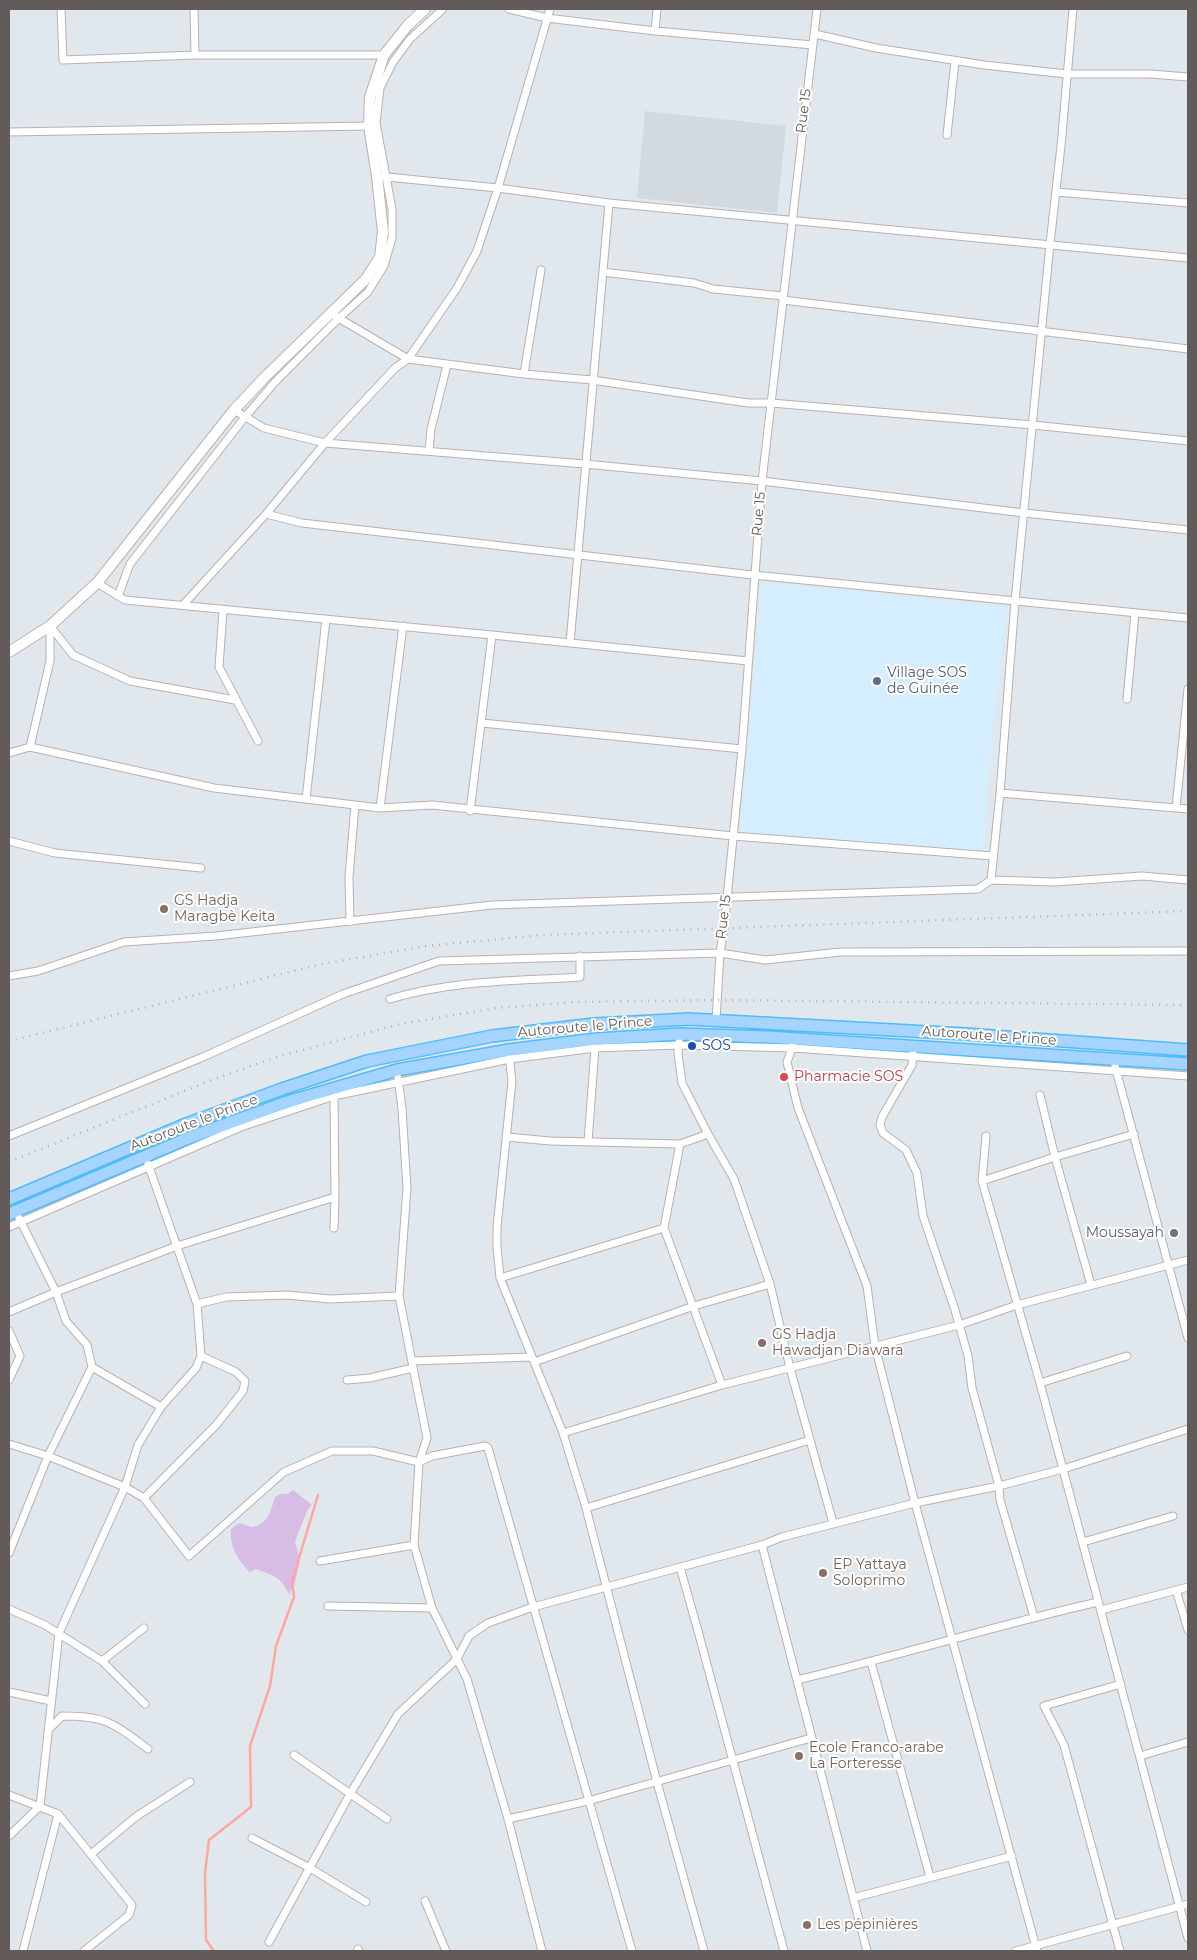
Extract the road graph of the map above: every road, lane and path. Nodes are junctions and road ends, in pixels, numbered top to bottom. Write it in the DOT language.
graph roads {
  1 [pos="61,9"];
  2 [pos="194,9"];
  3 [pos="425,9"];
  4 [pos="442,9"];
  5 [pos="509,9"];
  6 [pos="550,9"];
  7 [pos="657,9"];
  8 [pos="817,9"];
  9 [pos="1073,9"];
  10 [pos="547,18"];
  11 [pos="655,31"];
  12 [pos="815,34"];
  13 [pos="813,45"];
  14 [pos="384,55"];
  15 [pos="195,56"];
  16 [pos="954,61"];
  17 [pos="1067,74"];
  18 [pos="1188,77"];
  19 [pos="369,126"];
  20 [pos="9,132"];
  21 [pos="947,135"];
  22 [pos="382,177"];
  23 [pos="498,188"];
  24 [pos="1056,192"];
  25 [pos="609,203"];
  26 [pos="1188,203"];
  27 [pos="793,220"];
  28 [pos="1050,244"];
  29 [pos="1188,258"];
  30 [pos="542,270"];
  31 [pos="603,272"];
  32 [pos="783,298"];
  33 [pos="334,316"];
  34 [pos="1042,331"];
  35 [pos="1188,349"];
  36 [pos="408,359"];
  37 [pos="447,365"];
  38 [pos="524,374"];
  39 [pos="592,380"];
  40 [pos="771,403"];
  41 [pos="234,410"];
  42 [pos="245,417"];
  43 [pos="1032,424"];
  44 [pos="1188,441"];
  45 [pos="325,443"];
  46 [pos="429,451"];
  47 [pos="585,464"];
  48 [pos="762,481"];
  49 [pos="1024,513"];
  50 [pos="266,514"];
  51 [pos="1188,530"];
  52 [pos="578,555"];
  53 [pos="753,575"];
  54 [pos="97,583"];
  55 [pos="118,596"];
  56 [pos="1015,601"];
  57 [pos="183,606"];
  58 [pos="223,610"];
  59 [pos="1135,613"];
  60 [pos="1188,618"];
  61 [pos="326,619"];
  62 [pos="50,626"];
  63 [pos="403,626"];
  64 [pos="492,635"];
  65 [pos="570,643"];
  66 [pos="9,652"];
  67 [pos="748,661"];
  68 [pos="1188,689"];
  69 [pos="1127,699"];
  70 [pos="235,700"];
  71 [pos="482,723"];
  72 [pos="258,741"];
  73 [pos="30,747"];
  74 [pos="742,749"];
  75 [pos="9,753"];
  76 [pos="1000,793"];
  77 [pos="306,799"];
  78 [pos="355,805"];
  79 [pos="380,808"];
  80 [pos="1176,808"];
  81 [pos="1188,809"];
  82 [pos="470,811"];
  83 [pos="733,836"];
  84 [pos="9,841"];
  85 [pos="993,856"];
  86 [pos="201,868"];
  87 [pos="991,880"];
  88 [pos="1188,880"];
  89 [pos="727,897"];
  90 [pos="350,922"];
  91 [pos="1188,952"];
  92 [pos="720,953"];
  93 [pos="580,956"];
  94 [pos="9,976"];
  95 [pos="390,999"];
  96 [pos="716,1020"];
  97 [pos="680,1039"];
  98 [pos="793,1043"];
  99 [pos="595,1048"];
  100 [pos="1188,1050"];
  101 [pos="913,1051"];
  102 [pos="509,1054"];
  103 [pos="1114,1064"];
  104 [pos="1188,1064"];
  105 [pos="397,1076"];
  106 [pos="1188,1076"];
  107 [pos="334,1096"];
  108 [pos="1040,1096"];
  109 [pos="708,1134"];
  110 [pos="1134,1134"];
  111 [pos="9,1136"];
  112 [pos="507,1136"];
  113 [pos="986,1136"];
  114 [pos="588,1142"];
  115 [pos="680,1144"];
  116 [pos="1055,1157"];
  117 [pos="147,1162"];
  118 [pos="982,1181"];
  119 [pos="335,1197"];
  120 [pos="9,1199"];
  121 [pos="15,1216"];
  122 [pos="9,1226"];
  123 [pos="334,1228"];
  124 [pos="664,1228"];
  125 [pos="177,1246"];
  126 [pos="1188,1260"];
  127 [pos="1169,1265"];
  128 [pos="500,1278"];
  129 [pos="770,1284"];
  130 [pos="1091,1285"];
  131 [pos="56,1292"];
  132 [pos="399,1296"];
  133 [pos="198,1304"];
  134 [pos="1017,1305"];
  135 [pos="694,1306"];
  136 [pos="9,1312"];
  137 [pos="959,1325"];
  138 [pos="9,1331"];
  139 [pos="1188,1338"];
  140 [pos="875,1346"];
  141 [pos="201,1356"];
  142 [pos="1127,1356"];
  143 [pos="533,1359"];
  144 [pos="412,1364"];
  145 [pos="92,1368"];
  146 [pos="790,1368"];
  147 [pos="9,1380"];
  148 [pos="347,1380"];
  149 [pos="1040,1383"];
  150 [pos="722,1385"];
  151 [pos="161,1407"];
  152 [pos="1188,1429"];
  153 [pos="563,1433"];
  154 [pos="810,1440"];
  155 [pos="9,1444"];
  156 [pos="48,1456"];
  157 [pos="419,1462"];
  158 [pos="1063,1469"];
  159 [pos="999,1486"];
  160 [pos="125,1487"];
  161 [pos="144,1498"];
  162 [pos="915,1503"];
  163 [pos="586,1508"];
  164 [pos="1173,1516"];
  165 [pos="833,1523"];
  166 [pos="1083,1542"];
  167 [pos="414,1545"];
  168 [pos="762,1545"];
  169 [pos="9,1554"];
  170 [pos="320,1561"];
  171 [pos="680,1567"];
  172 [pos="1188,1587"];
  173 [pos="605,1588"];
  174 [pos="1176,1590"];
  175 [pos="1098,1602"];
  176 [pos="328,1606"];
  177 [pos="533,1607"];
  178 [pos="432,1608"];
  179 [pos="9,1610"];
  180 [pos="1101,1610"];
  181 [pos="1034,1617"];
  182 [pos="144,1628"];
  183 [pos="1188,1630"];
  184 [pos="59,1633"];
  185 [pos="953,1638"];
  186 [pos="457,1659"];
  187 [pos="102,1661"];
  188 [pos="870,1662"];
  189 [pos="797,1680"];
  190 [pos="1121,1684"];
  191 [pos="9,1692"];
  192 [pos="51,1701"];
  193 [pos="145,1704"];
  194 [pos="48,1730"];
  195 [pos="811,1738"];
  196 [pos="1188,1742"];
  197 [pos="148,1750"];
  198 [pos="294,1754"];
  199 [pos="1140,1756"];
  200 [pos="732,1760"];
  201 [pos="190,1782"];
  202 [pos="657,1782"];
  203 [pos="350,1794"];
  204 [pos="9,1795"];
  205 [pos="588,1801"];
  206 [pos="40,1806"];
  207 [pos="58,1814"];
  208 [pos="387,1819"];
  209 [pos="508,1819"];
  210 [pos="9,1836"];
  211 [pos="252,1838"];
  212 [pos="92,1854"];
  213 [pos="1012,1856"];
  214 [pos="310,1868"];
  215 [pos="930,1876"];
  216 [pos="853,1898"];
  217 [pos="424,1901"];
  218 [pos="366,1902"];
  219 [pos="1188,1904"];
  220 [pos="1180,1907"];
  221 [pos="1113,1925"];
  222 [pos="1188,1938"];
  223 [pos="269,1942"];
  224 [pos="1036,1949"];
  225 [pos="540,1950"];
  226 [pos="23,1951"];
  227 [pos="84,1951"];
  228 [pos="446,1951"];
  229 [pos="632,1951"];
  230 [pos="704,1951"];
  231 [pos="784,1951"];
  232 [pos="867,1951"];
  233 [pos="1016,1951"];
  234 [pos="1120,1951"];
  1 -- 15 [label="street"];
  2 -- 15 [label="street"];
  3 -- 14 [label="main road"];
  4 -- 22 [label="street"];
  5 -- 10 [label="street"];
  6 -- 10 [label="street"];
  7 -- 11 [label="street"];
  8 -- 12 [label="street, Rue 15"];
  9 -- 17 [label="street"];
  10 -- 11 [label="street"];
  10 -- 23 [label="street"];
  11 -- 13 [label="street"];
  12 -- 13 [label="street, Rue 15"];
  12 -- 16 [label="street"];
  13 -- 27 [label="street, Rue 15"];
  14 -- 15 [label="street"];
  14 -- 19 [label="main road"];
  16 -- 17 [label="street"];
  16 -- 21 [label="street"];
  17 -- 18 [label="street"];
  17 -- 24 [label="street"];
  19 -- 20 [label="street"];
  19 -- 22 [label="main road"];
  22 -- 23 [label="street"];
  22 -- 33 [label="main road"];
  23 -- 25 [label="street"];
  23 -- 36 [label="street"];
  24 -- 26 [label="street"];
  24 -- 28 [label="street"];
  25 -- 27 [label="street"];
  25 -- 31 [label="street"];
  27 -- 28 [label="street"];
  27 -- 32 [label="street, Rue 15"];
  28 -- 29 [label="street"];
  28 -- 34 [label="street"];
  30 -- 38 [label="street"];
  31 -- 32 [label="street"];
  31 -- 39 [label="street"];
  32 -- 34 [label="street"];
  32 -- 40 [label="street, Rue 15"];
  33 -- 36 [label="street"];
  33 -- 41 [label="main road"];
  33 -- 42 [label="street"];
  34 -- 35 [label="street"];
  34 -- 43 [label="street"];
  36 -- 37 [label="street"];
  36 -- 45 [label="street"];
  37 -- 38 [label="street"];
  37 -- 46 [label="street"];
  38 -- 39 [label="street"];
  39 -- 40 [label="street"];
  39 -- 47 [label="street"];
  40 -- 43 [label="street"];
  40 -- 48 [label="street, Rue 15"];
  41 -- 42 [label="street"];
  41 -- 54 [label="main road"];
  42 -- 45 [label="street"];
  42 -- 55 [label="street"];
  43 -- 44 [label="street"];
  43 -- 49 [label="street"];
  45 -- 46 [label="street"];
  45 -- 50 [label="street"];
  46 -- 47 [label="street"];
  47 -- 48 [label="street"];
  47 -- 52 [label="street"];
  48 -- 49 [label="street"];
  48 -- 53 [label="street, Rue 15"];
  49 -- 51 [label="street"];
  49 -- 56 [label="street"];
  50 -- 52 [label="street"];
  50 -- 57 [label="street"];
  52 -- 53 [label="street"];
  52 -- 65 [label="street"];
  53 -- 56 [label="street"];
  53 -- 67 [label="street, Rue 15"];
  54 -- 55 [label="street"];
  54 -- 62 [label="main road"];
  55 -- 57 [label="street"];
  56 -- 59 [label="street"];
  56 -- 76 [label="street"];
  57 -- 58 [label="street"];
  58 -- 61 [label="street"];
  58 -- 70 [label="street"];
  59 -- 60 [label="street"];
  59 -- 69 [label="street"];
  61 -- 63 [label="street"];
  61 -- 77 [label="street"];
  62 -- 66 [label="main road"];
  62 -- 70 [label="street"];
  62 -- 73 [label="street"];
  63 -- 64 [label="street"];
  63 -- 79 [label="street"];
  64 -- 65 [label="street"];
  64 -- 71 [label="street"];
  65 -- 67 [label="street"];
  67 -- 74 [label="street, Rue 15"];
  68 -- 80 [label="street"];
  70 -- 72 [label="street"];
  71 -- 74 [label="street"];
  71 -- 82 [label="street"];
  73 -- 75 [label="street"];
  73 -- 77 [label="street"];
  74 -- 83 [label="street, Rue 15"];
  76 -- 80 [label="street"];
  76 -- 85 [label="street"];
  77 -- 78 [label="street"];
  78 -- 79 [label="street"];
  78 -- 90 [label="street"];
  79 -- 82 [label="street"];
  80 -- 81 [label="street"];
  82 -- 83 [label="street"];
  83 -- 85 [label="street"];
  83 -- 89 [label="street, Rue 15"];
  84 -- 86 [label="street"];
  85 -- 87 [label="street"];
  87 -- 88 [label="street"];
  87 -- 89 [label="street"];
  89 -- 90 [label="street"];
  89 -- 92 [label="street, Rue 15"];
  90 -- 94 [label="street"];
  91 -- 92 [label="street"];
  92 -- 93 [label="street"];
  92 -- 96 [label="street, Rue 15"];
  93 -- 95 [label="street"];
  93 -- 111 [label="street"];
  96 -- 100 [label="main road, Autoroute le Prince"];
  96 -- 120 [label="main road, Autoroute le Prince"];
  97 -- 98 [label="main road, Autoroute le Prince"];
  97 -- 99 [label="street"];
  97 -- 102 [label="main road, Autoroute le Prince"];
  97 -- 109 [label="street"];
  98 -- 101 [label="main road, Autoroute le Prince"];
  98 -- 140 [label="street"];
  99 -- 102 [label="street"];
  99 -- 114 [label="street"];
  101 -- 103 [label="main road, Autoroute le Prince"];
  101 -- 137 [label="street"];
  102 -- 105 [label="main road, Autoroute le Prince"];
  102 -- 112 [label="street"];
  103 -- 104 [label="main road, Autoroute le Prince"];
  103 -- 106 [label="street"];
  103 -- 110 [label="street"];
  105 -- 107 [label="street"];
  105 -- 117 [label="main road, Autoroute le Prince"];
  105 -- 132 [label="street"];
  107 -- 117 [label="street"];
  107 -- 119 [label="street"];
  108 -- 116 [label="street"];
  109 -- 115 [label="street"];
  109 -- 129 [label="street"];
  110 -- 116 [label="street"];
  110 -- 127 [label="street"];
  112 -- 114 [label="street"];
  112 -- 128 [label="street"];
  113 -- 118 [label="street"];
  114 -- 115 [label="street"];
  115 -- 124 [label="street"];
  116 -- 118 [label="street"];
  116 -- 130 [label="street"];
  117 -- 121 [label="main road, Autoroute le Prince"];
  117 -- 125 [label="street"];
  118 -- 134 [label="street"];
  119 -- 123 [label="street"];
  119 -- 125 [label="street"];
  121 -- 122 [label="street"];
  121 -- 131 [label="street"];
  124 -- 128 [label="street"];
  124 -- 135 [label="street"];
  125 -- 131 [label="street"];
  125 -- 133 [label="street"];
  126 -- 127 [label="street"];
  127 -- 130 [label="street"];
  127 -- 139 [label="street"];
  128 -- 143 [label="street"];
  129 -- 135 [label="street"];
  129 -- 146 [label="street"];
  130 -- 134 [label="street"];
  131 -- 136 [label="street"];
  131 -- 145 [label="street"];
  132 -- 133 [label="street"];
  132 -- 144 [label="street"];
  133 -- 141 [label="street"];
  134 -- 137 [label="street"];
  134 -- 149 [label="street"];
  135 -- 143 [label="street"];
  135 -- 150 [label="street"];
  137 -- 140 [label="street"];
  137 -- 159 [label="street"];
  138 -- 147 [label="street"];
  140 -- 146 [label="street"];
  140 -- 162 [label="street"];
  141 -- 151 [label="street"];
  141 -- 161 [label="street"];
  142 -- 149 [label="street"];
  143 -- 144 [label="street"];
  143 -- 153 [label="street"];
  144 -- 148 [label="street"];
  144 -- 157 [label="street"];
  145 -- 151 [label="street"];
  145 -- 156 [label="street"];
  146 -- 150 [label="street"];
  146 -- 154 [label="street"];
  149 -- 158 [label="street"];
  150 -- 153 [label="street"];
  151 -- 160 [label="street"];
  152 -- 158 [label="street"];
  153 -- 163 [label="street"];
  154 -- 163 [label="street"];
  154 -- 165 [label="street"];
  155 -- 156 [label="street"];
  156 -- 160 [label="street"];
  156 -- 169 [label="street"];
  157 -- 161 [label="street"];
  157 -- 167 [label="street"];
  157 -- 177 [label="street"];
  158 -- 159 [label="street"];
  158 -- 166 [label="street"];
  159 -- 162 [label="street"];
  159 -- 181 [label="street"];
  160 -- 161 [label="street"];
  160 -- 184 [label="street"];
  162 -- 165 [label="street"];
  162 -- 185 [label="street"];
  163 -- 173 [label="street"];
  164 -- 166 [label="street"];
  165 -- 168 [label="street"];
  166 -- 175 [label="street"];
  167 -- 170 [label="street"];
  167 -- 178 [label="street"];
  168 -- 171 [label="street"];
  168 -- 189 [label="street"];
  171 -- 173 [label="street"];
  171 -- 200 [label="street"];
  172 -- 174 [label="street"];
  173 -- 177 [label="street"];
  173 -- 202 [label="street"];
  174 -- 180 [label="street"];
  174 -- 183 [label="street"];
  175 -- 180 [label="street"];
  175 -- 181 [label="street"];
  176 -- 178 [label="street"];
  177 -- 186 [label="street"];
  177 -- 205 [label="street"];
  178 -- 186 [label="street"];
  179 -- 184 [label="street"];
  180 -- 190 [label="street"];
  181 -- 185 [label="street"];
  182 -- 187 [label="street"];
  184 -- 187 [label="street"];
  184 -- 192 [label="street"];
  185 -- 188 [label="street"];
  185 -- 213 [label="street"];
  186 -- 203 [label="street"];
  186 -- 209 [label="street"];
  187 -- 193 [label="street"];
  188 -- 189 [label="street"];
  188 -- 215 [label="street"];
  189 -- 195 [label="street"];
  190 -- 199 [label="street"];
  190 -- 221 [label="street"];
  191 -- 192 [label="street"];
  192 -- 194 [label="street"];
  194 -- 197 [label="street"];
  194 -- 206 [label="street"];
  195 -- 200 [label="street"];
  195 -- 216 [label="street"];
  196 -- 199 [label="street"];
  198 -- 203 [label="street"];
  199 -- 220 [label="street"];
  200 -- 202 [label="street"];
  200 -- 231 [label="street"];
  201 -- 212 [label="street"];
  202 -- 205 [label="street"];
  202 -- 230 [label="street"];
  203 -- 208 [label="street"];
  203 -- 214 [label="street"];
  204 -- 206 [label="street"];
  205 -- 209 [label="street"];
  205 -- 229 [label="street"];
  206 -- 207 [label="street"];
  206 -- 210 [label="street"];
  207 -- 212 [label="street"];
  207 -- 226 [label="street"];
  209 -- 225 [label="street"];
  211 -- 214 [label="street"];
  212 -- 227 [label="street"];
  213 -- 215 [label="street"];
  213 -- 224 [label="street"];
  214 -- 218 [label="street"];
  214 -- 223 [label="street"];
  215 -- 216 [label="street"];
  216 -- 232 [label="street"];
  217 -- 228 [label="street"];
  219 -- 220 [label="street"];
  220 -- 221 [label="street"];
  220 -- 222 [label="street"];
  221 -- 224 [label="street"];
  221 -- 234 [label="street"];
  224 -- 233 [label="street"];
}
